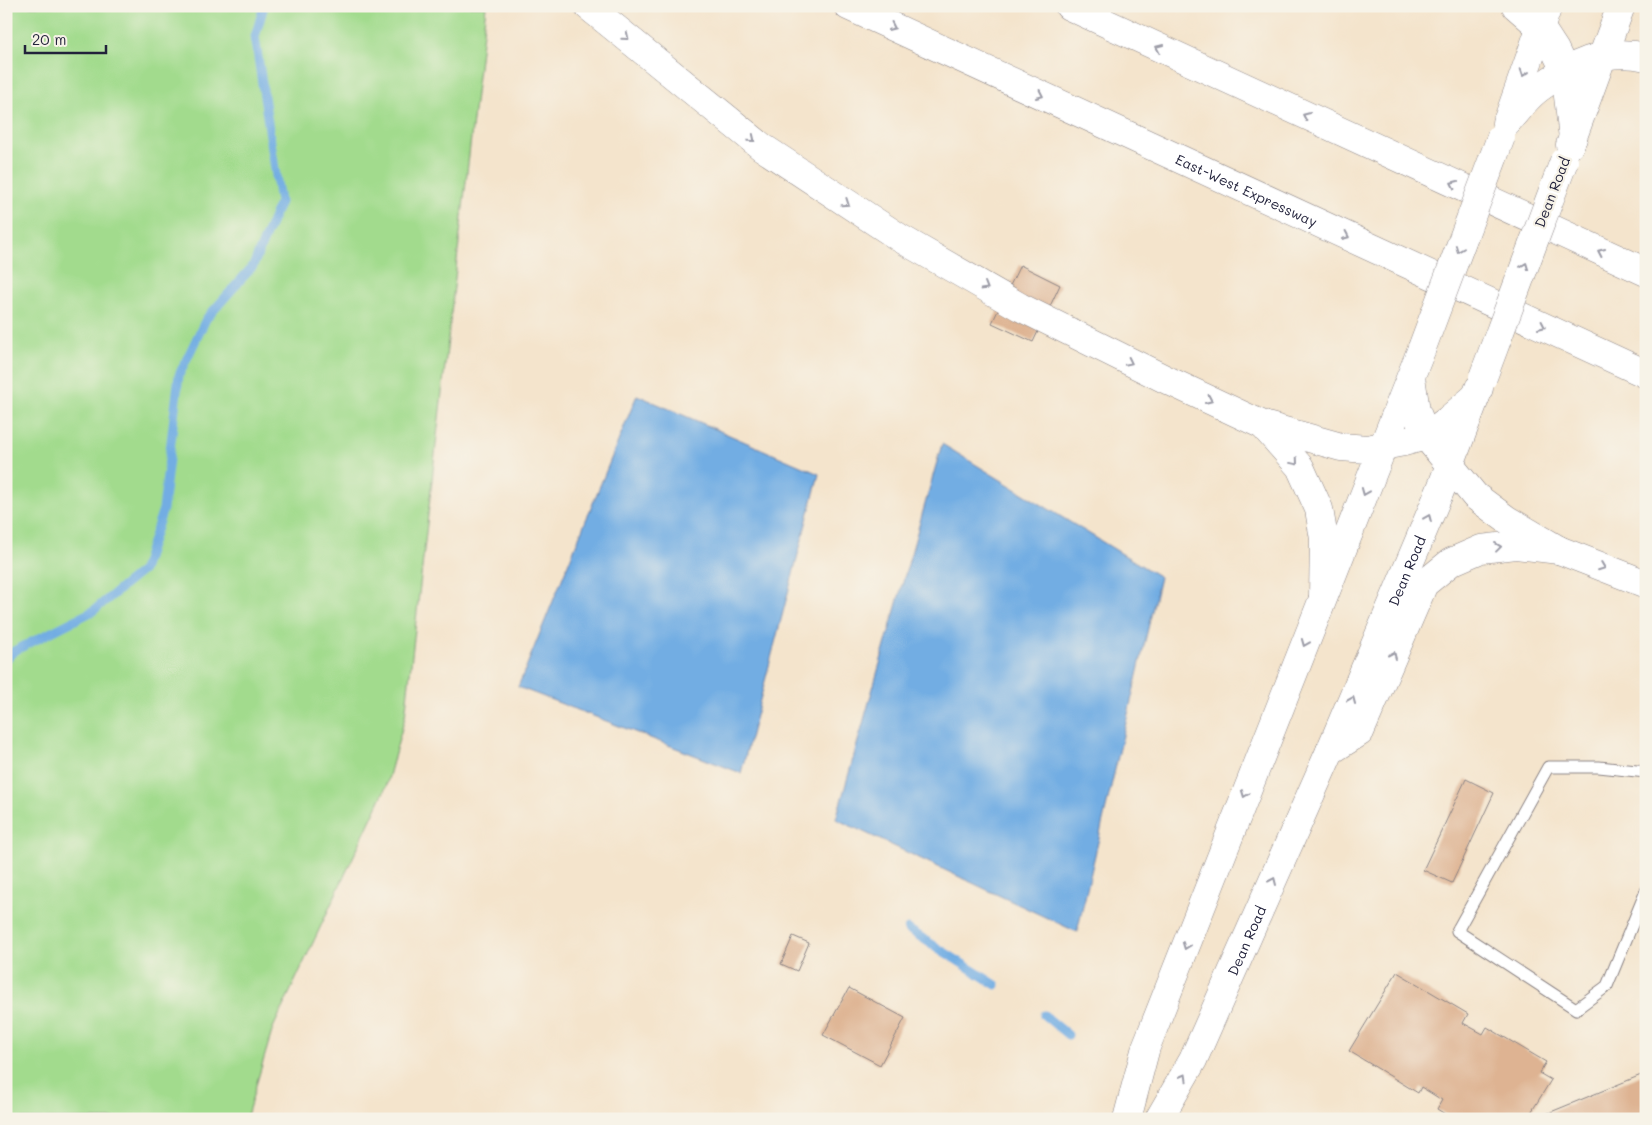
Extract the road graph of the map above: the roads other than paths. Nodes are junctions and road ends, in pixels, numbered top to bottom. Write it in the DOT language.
graph roads {
  1 [pos="588,6"];
  2 [pos="848,6"];
  3 [pos="1069,6"];
  4 [pos="1516,6"];
  5 [pos="1622,6"];
  6 [pos="1544,16"];
  7 [pos="1604,55"];
  8 [pos="1646,57"];
  9 [pos="1565,71"];
  10 [pos="1503,130"];
  11 [pos="1568,150"];
  12 [pos="1646,272"];
  13 [pos="1646,374"];
  14 [pos="1411,377"];
  15 [pos="1479,387"];
  16 [pos="1263,425"];
  17 [pos="1426,436"];
  18 [pos="1383,447"];
  19 [pos="1449,466"];
  20 [pos="1559,550"];
  21 [pos="1646,584"];
  22 [pos="1323,597"];
  23 [pos="1330,751"];
  24 [pos="1646,772"];
  25 [pos="1646,891"];
  26 [pos="1127,1119"];
  27 [pos="1159,1119"];
  1 -- 16 [label="main road, one-way"];
  2 -- 13 [label="main road, East-West Expressway, one-way"];
  12 -- 3 [label="main road, one-way"];
  4 -- 6 [label="main road"];
  5 -- 7 [label="main road, Dean Road"];
  6 -- 9 [label="main road"];
  6 -- 10 [label="main road, one-way"];
  7 -- 8 [label="main road"];
  7 -- 9 [label="main road"];
  7 -- 11 [label="main road, Dean Road"];
  9 -- 10 [label="main road"];
  9 -- 11 [label="main road"];
  10 -- 14 [label="main road, one-way, bridge"];
  15 -- 11 [label="main road, Dean Road, one-way, bridge"];
  14 -- 17 [label="main road"];
  14 -- 18 [label="main road"];
  15 -- 17 [label="main road"];
  15 -- 19 [label="main road, Dean Road"];
  16 -- 18 [label="main road"];
  16 -- 22 [label="main road, one-way"];
  17 -- 18 [label="main road"];
  17 -- 19 [label="main road"];
  18 -- 22 [label="main road, one-way"];
  19 -- 20 [label="main road"];
  23 -- 19 [label="main road, Dean Road, one-way"];
  20 -- 21 [label="main road, one-way"];
  23 -- 20 [label="main road, one-way"];
  22 -- 26 [label="main road, one-way"];
  27 -- 23 [label="main road, Dean Road, one-way"];
  24 -- 25 [label="lane"];
}
